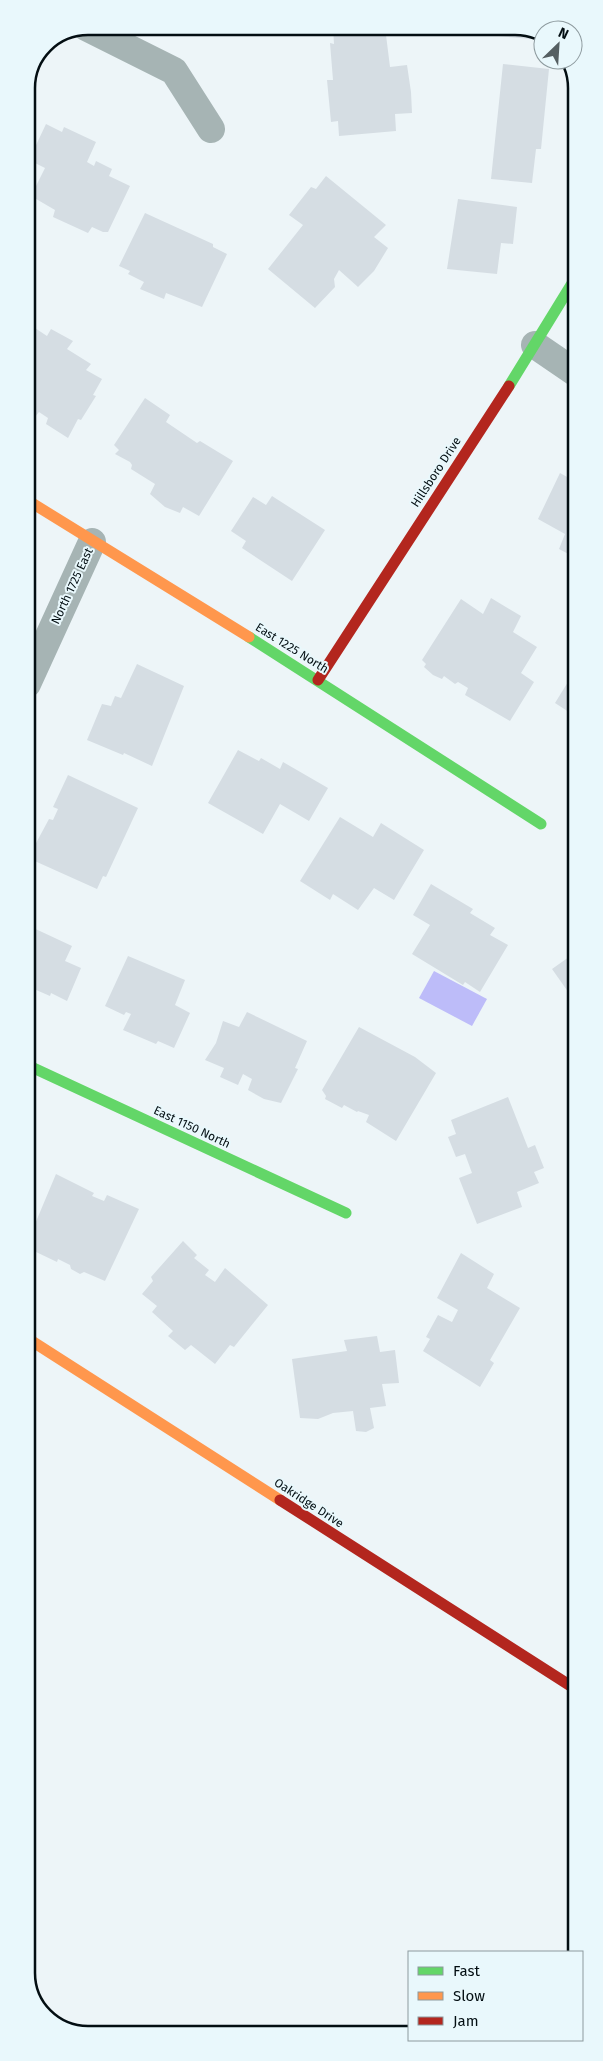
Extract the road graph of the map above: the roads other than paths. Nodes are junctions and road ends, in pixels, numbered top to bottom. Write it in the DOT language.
graph roads {
  1 [pos="102,35"];
  2 [pos="211,130"];
  3 [pos="568,290"];
  4 [pos="535,345"];
  5 [pos="568,368"];
  6 [pos="35,506"];
  7 [pos="92,542"];
  8 [pos="35,667"];
  9 [pos="318,680"];
  10 [pos="541,824"];
  11 [pos="35,1069"];
  12 [pos="346,1213"];
  13 [pos="35,1343"];
  14 [pos="568,1685"];
  1 -- 2 [label="street"];
  3 -- 4 [label="street, Hillsboro Drive"];
  4 -- 5 [label="street"];
  4 -- 9 [label="street, Hillsboro Drive"];
  6 -- 7 [label="street, East 1225 North"];
  7 -- 8 [label="street, North 1725 East"];
  7 -- 9 [label="street, East 1225 North"];
  9 -- 10 [label="street, East 1225 North"];
  11 -- 12 [label="street, East 1150 North"];
  13 -- 14 [label="street, Oakridge Drive"];
}
